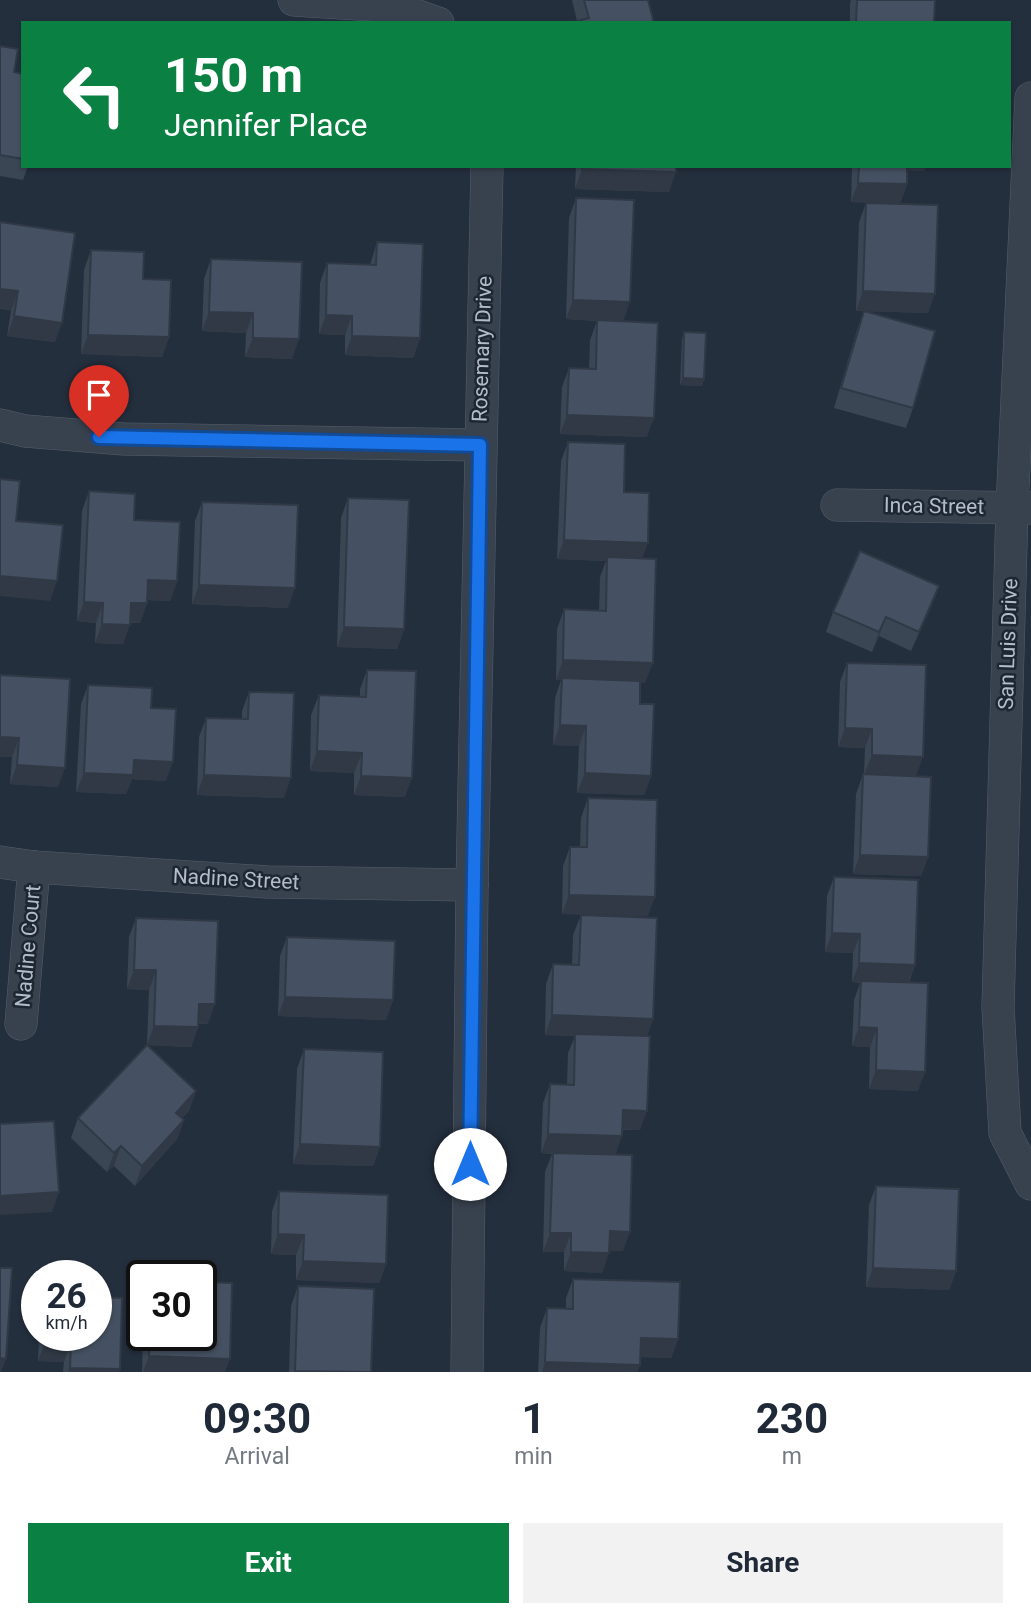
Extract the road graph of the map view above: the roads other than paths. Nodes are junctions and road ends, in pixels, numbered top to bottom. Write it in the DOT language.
graph roads {
  1 [pos="294,0"];
  2 [pos="432,21"];
  3 [pos="1031,98"];
  4 [pos="487,168"];
  5 [pos="0,425"];
  6 [pos="480,445"];
  7 [pos="838,505"];
  8 [pos="1021,508"];
  9 [pos="0,862"];
  10 [pos="34,867"];
  11 [pos="472,885"];
  12 [pos="21,1024"];
  13 [pos="1031,1184"];
  14 [pos="467,1372"];
  1 -- 2 [label="street"];
  3 -- 8 [label="street, San Luis Drive"];
  4 -- 6 [label="street, Rosemary Drive"];
  5 -- 6 [label="street"];
  6 -- 11 [label="street, Rosemary Drive"];
  7 -- 8 [label="street, Inca Street"];
  8 -- 13 [label="street, San Luis Drive"];
  9 -- 10 [label="street, Nadine Street"];
  10 -- 11 [label="street, Nadine Street"];
  10 -- 12 [label="street, Nadine Court"];
  11 -- 14 [label="street, Rosemary Drive"];
}
